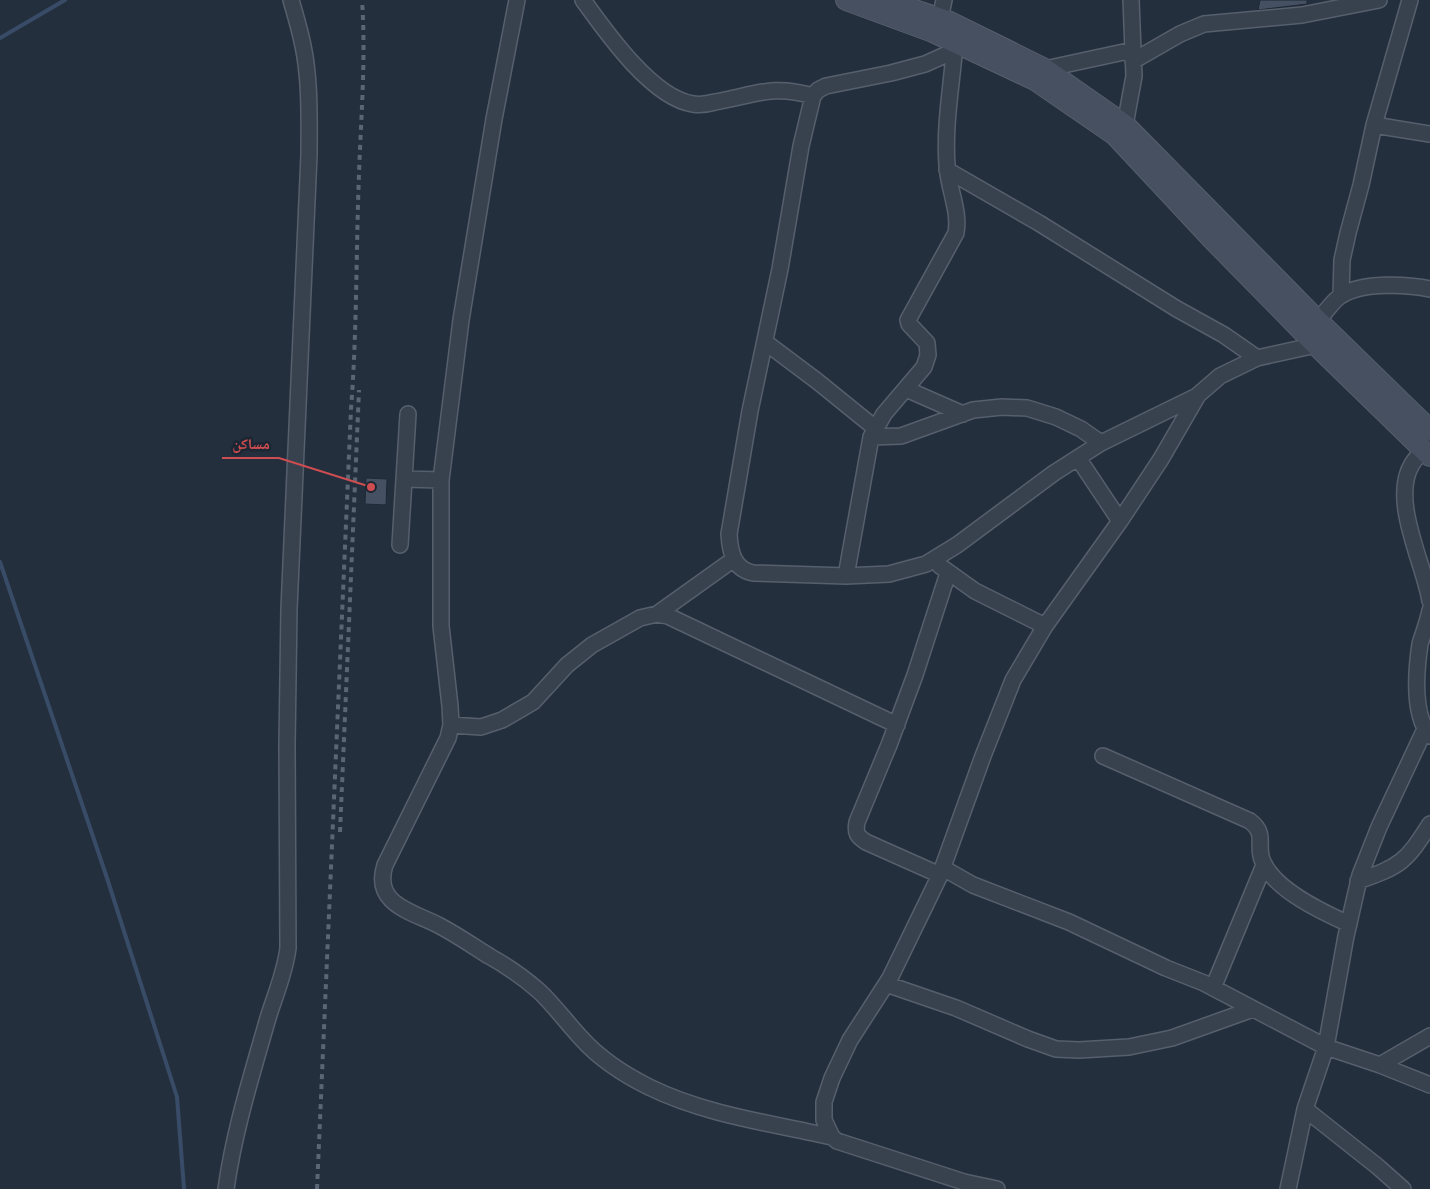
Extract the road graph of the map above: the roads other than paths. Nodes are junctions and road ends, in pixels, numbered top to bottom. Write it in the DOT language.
graph roads {
  1 [pos="291,0"];
  2 [pos="517,0"];
  3 [pos="583,0"];
  4 [pos="846,0"];
  5 [pos="885,0"];
  6 [pos="1131,0"];
  7 [pos="1379,0"];
  8 [pos="1410,0"];
  9 [pos="940,17"];
  10 [pos="956,40"];
  11 [pos="1133,55"];
  12 [pos="1045,69"];
  13 [pos="813,96"];
  14 [pos="1125,125"];
  15 [pos="1374,125"];
  16 [pos="1430,134"];
  17 [pos="947,170"];
  18 [pos="1430,288"];
  19 [pos="1341,295"];
  20 [pos="1318,320"];
  21 [pos="765,342"];
  22 [pos="1316,345"];
  23 [pos="1257,358"];
  24 [pos="906,389"];
  25 [pos="1198,395"];
  26 [pos="408,414"];
  27 [pos="963,414"];
  28 [pos="1430,430"];
  29 [pos="873,433"];
  30 [pos="1101,443"];
  31 [pos="1428,450"];
  32 [pos="1078,458"];
  33 [pos="404,479"];
  34 [pos="441,480"];
  35 [pos="1120,521"];
  36 [pos="400,545"];
  37 [pos="734,560"];
  38 [pos="933,560"];
  39 [pos="948,572"];
  40 [pos="846,576"];
  41 [pos="1430,602"];
  42 [pos="1430,610"];
  43 [pos="657,614"];
  44 [pos="1045,626"];
  45 [pos="451,725"];
  46 [pos="897,725"];
  47 [pos="1427,733"];
  48 [pos="1103,756"];
  49 [pos="1430,824"];
  50 [pos="1264,865"];
  51 [pos="942,871"];
  52 [pos="1358,881"];
  53 [pos="1349,924"];
  54 [pos="886,984"];
  55 [pos="1213,988"];
  56 [pos="1253,1009"];
  57 [pos="1430,1036"];
  58 [pos="1326,1047"];
  59 [pos="1380,1065"];
  60 [pos="1430,1085"];
  61 [pos="1305,1109"];
  62 [pos="832,1137"];
  63 [pos="226,1189"];
  64 [pos="997,1189"];
  65 [pos="1288,1189"];
  66 [pos="1403,1189"];
  1 -- 63 [label="street"];
  2 -- 34 [label="street"];
  3 -- 13 [label="street"];
  4 -- 9 [label="street"];
  5 -- 9 [label="street"];
  6 -- 11 [label="street"];
  7 -- 11 [label="street"];
  8 -- 15 [label="street"];
  9 -- 10 [label="street"];
  10 -- 12 [label="street"];
  10 -- 13 [label="street"];
  10 -- 17 [label="street"];
  10 -- 22 [label="street"];
  11 -- 12 [label="street"];
  11 -- 14 [label="street"];
  12 -- 14 [label="street"];
  13 -- 21 [label="street"];
  14 -- 20 [label="street"];
  15 -- 16 [label="street"];
  15 -- 19 [label="street"];
  17 -- 23 [label="street"];
  17 -- 24 [label="street"];
  18 -- 19 [label="street"];
  19 -- 20 [label="street"];
  20 -- 28 [label="street"];
  21 -- 29 [label="street"];
  21 -- 37 [label="street"];
  22 -- 23 [label="street"];
  22 -- 31 [label="street"];
  23 -- 25 [label="street"];
  24 -- 27 [label="street"];
  24 -- 29 [label="street"];
  25 -- 30 [label="street"];
  25 -- 35 [label="street"];
  26 -- 33 [label="street"];
  27 -- 29 [label="street"];
  27 -- 30 [label="street"];
  29 -- 40 [label="street"];
  30 -- 32 [label="street"];
  31 -- 41 [label="street"];
  32 -- 35 [label="street"];
  32 -- 38 [label="street"];
  33 -- 34 [label="street"];
  33 -- 36 [label="street"];
  34 -- 45 [label="street"];
  35 -- 44 [label="street"];
  37 -- 40 [label="street"];
  37 -- 43 [label="street"];
  38 -- 39 [label="street"];
  38 -- 40 [label="street"];
  39 -- 44 [label="street"];
  39 -- 46 [label="street"];
  42 -- 47 [label="street"];
  43 -- 45 [label="street"];
  43 -- 46 [label="street"];
  44 -- 51 [label="street"];
  45 -- 62 [label="street"];
  46 -- 51 [label="street"];
  47 -- 52 [label="street"];
  48 -- 50 [label="street"];
  49 -- 52 [label="street"];
  50 -- 53 [label="street"];
  50 -- 55 [label="street"];
  51 -- 54 [label="street"];
  51 -- 55 [label="street"];
  52 -- 53 [label="street"];
  53 -- 58 [label="street"];
  54 -- 56 [label="street"];
  54 -- 62 [label="street"];
  55 -- 56 [label="street"];
  56 -- 58 [label="street"];
  57 -- 59 [label="street"];
  58 -- 59 [label="street"];
  58 -- 61 [label="street"];
  59 -- 60 [label="street"];
  61 -- 65 [label="street"];
  61 -- 66 [label="street"];
  62 -- 64 [label="street"];
}
